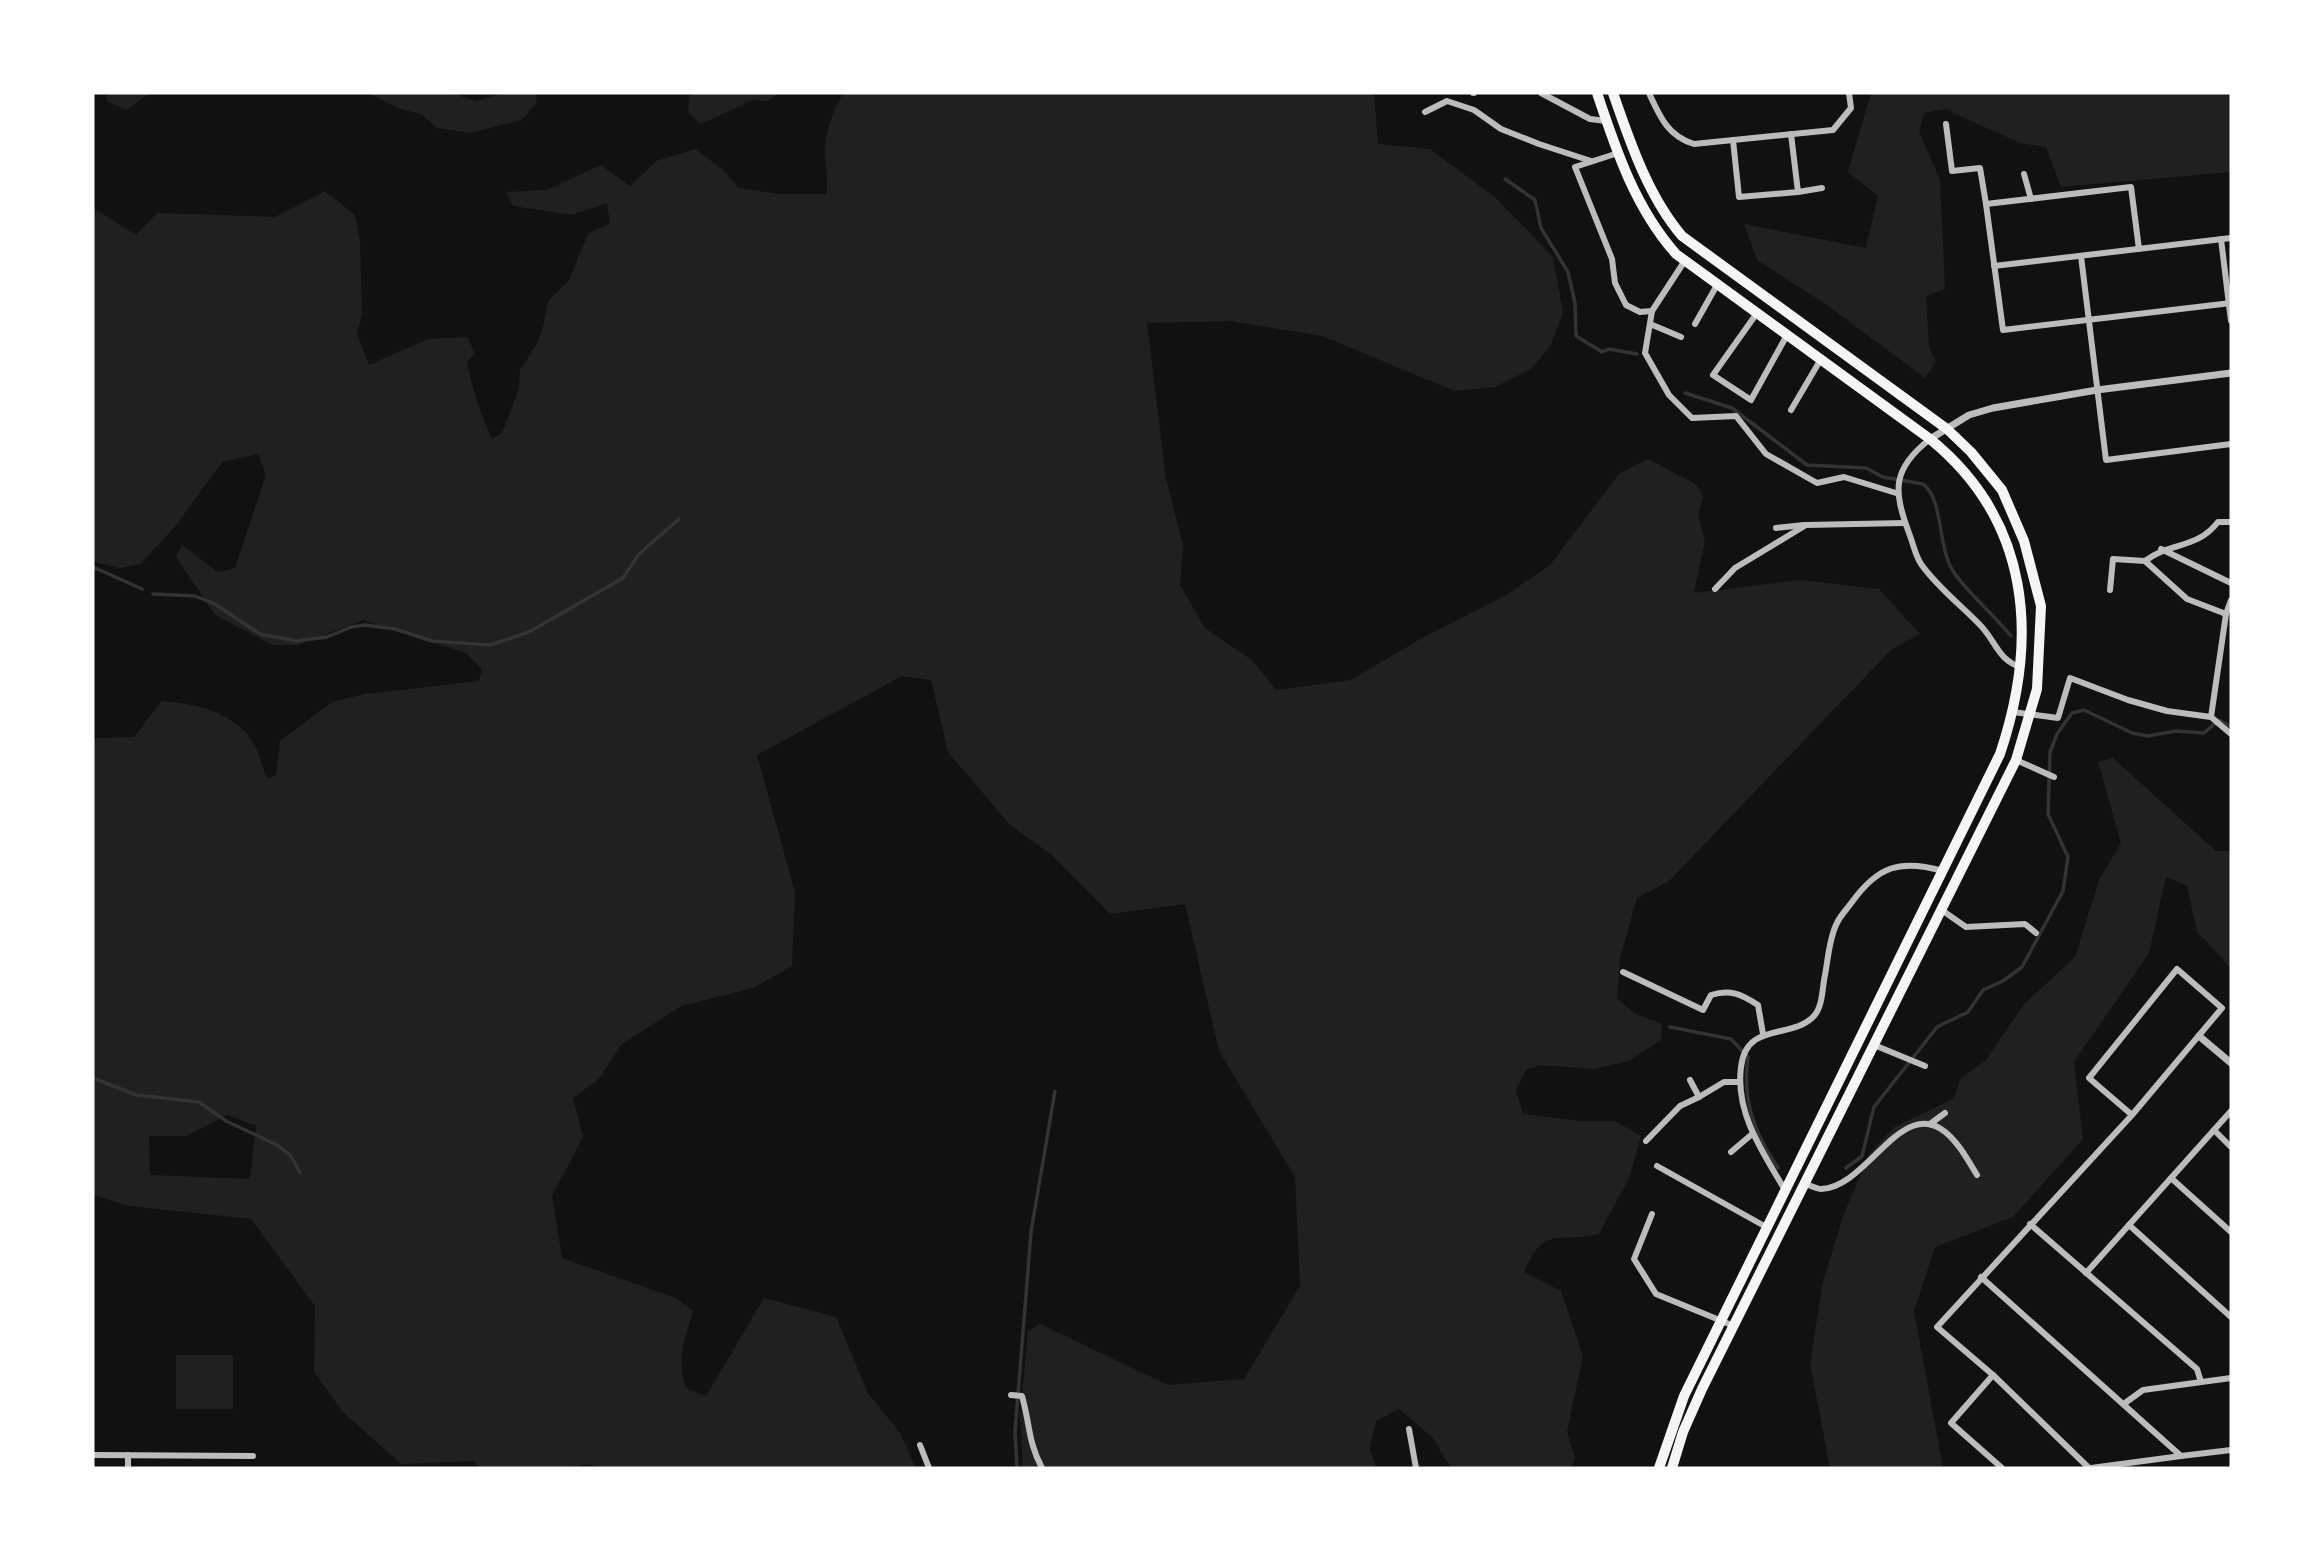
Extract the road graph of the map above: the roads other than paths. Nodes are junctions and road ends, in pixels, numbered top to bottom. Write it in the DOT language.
graph roads {
  1 [pos="1541,93"];
  2 [pos="1597,93"];
  3 [pos="1613,93"];
  4 [pos="1649,93"];
  5 [pos="1849,93"];
  6 [pos="1425,112"];
  7 [pos="1606,121"];
  8 [pos="1946,124"];
  9 [pos="1791,134"];
  10 [pos="1732,140"];
  11 [pos="1618,153"];
  12 [pos="1592,161"];
  13 [pos="2024,174"];
  14 [pos="1822,188"];
  15 [pos="1798,192"];
  16 [pos="2031,199"];
  17 [pos="1986,204"];
  18 [pos="2231,238"];
  19 [pos="2221,239"];
  20 [pos="2139,249"];
  21 [pos="2081,256"];
  22 [pos="1684,262"];
  23 [pos="1994,266"];
  24 [pos="1717,285"];
  25 [pos="2230,303"];
  26 [pos="1652,311"];
  27 [pos="1757,313"];
  28 [pos="2088,320"];
  29 [pos="2231,321"];
  30 [pos="1650,324"];
  31 [pos="1695,324"];
  32 [pos="1787,335"];
  33 [pos="1681,337"];
  34 [pos="1821,359"];
  35 [pos="2231,373"];
  36 [pos="2097,390"];
  37 [pos="1791,410"];
  38 [pos="1947,429"];
  39 [pos="1930,439"];
  40 [pos="2231,444"];
  41 [pos="1896,493"];
  42 [pos="2231,522"];
  43 [pos="1905,523"];
  44 [pos="1806,525"];
  45 [pos="1776,528"];
  46 [pos="2161,549"];
  47 [pos="2144,561"];
  48 [pos="2231,583"];
  49 [pos="1715,589"];
  50 [pos="2110,590"];
  51 [pos="2231,600"];
  52 [pos="2226,614"];
  53 [pos="2021,667"];
  54 [pos="2013,712"];
  55 [pos="2030,715"];
  56 [pos="2211,717"];
  57 [pos="2231,734"];
  58 [pos="2016,760"];
  59 [pos="2054,777"];
  60 [pos="1943,871"];
  61 [pos="1943,911"];
  62 [pos="2036,933"];
  63 [pos="1623,972"];
  64 [pos="1763,1034"];
  65 [pos="2199,1036"];
  66 [pos="1874,1045"];
  67 [pos="2231,1063"];
  68 [pos="1925,1066"];
  69 [pos="1690,1080"];
  70 [pos="1740,1082"];
  71 [pos="1699,1097"];
  72 [pos="2231,1111"];
  73 [pos="1945,1113"];
  74 [pos="2132,1115"];
  75 [pos="1930,1124"];
  76 [pos="2214,1130"];
  77 [pos="1751,1135"];
  78 [pos="1646,1141"];
  79 [pos="2231,1147"];
  80 [pos="1731,1152"];
  81 [pos="1657,1166"];
  82 [pos="1977,1175"];
  83 [pos="2171,1178"];
  84 [pos="1805,1184"];
  85 [pos="1786,1192"];
  86 [pos="1652,1214"];
  87 [pos="2030,1224"];
  88 [pos="2129,1225"];
  89 [pos="1768,1228"];
  90 [pos="2231,1232"];
  91 [pos="2086,1273"];
  92 [pos="1982,1277"];
  93 [pos="2231,1317"];
  94 [pos="1721,1321"];
  95 [pos="1734,1326"];
  96 [pos="1993,1375"];
  97 [pos="2231,1378"];
  98 [pos="2201,1382"];
  99 [pos="1011,1395"];
  100 [pos="2125,1403"];
  101 [pos="1409,1429"];
  102 [pos="920,1445"];
  103 [pos="2231,1450"];
  104 [pos="93,1455"];
  105 [pos="128,1455"];
  106 [pos="253,1456"];
  107 [pos="2181,1456"];
  108 [pos="128,1468"];
  109 [pos="929,1468"];
  110 [pos="1042,1468"];
  111 [pos="1416,1468"];
  112 [pos="1659,1468"];
  113 [pos="1672,1468"];
  114 [pos="2001,1468"];
  115 [pos="2090,1468"];
  1 -- 7 [label="street"];
  2 -- 7 [label="main road"];
  3 -- 38 [label="main road"];
  4 -- 10 [label="street"];
  5 -- 9 [label="street"];
  6 -- 12 [label="street"];
  7 -- 11 [label="main road"];
  8 -- 17 [label="street"];
  9 -- 10 [label="street"];
  9 -- 15 [label="street"];
  10 -- 15 [label="street"];
  11 -- 12 [label="street"];
  11 -- 22 [label="main road"];
  12 -- 26 [label="street"];
  13 -- 16 [label="street"];
  14 -- 15 [label="street"];
  16 -- 17 [label="street"];
  16 -- 20 [label="street"];
  17 -- 23 [label="street"];
  18 -- 19 [label="street"];
  19 -- 20 [label="street"];
  19 -- 25 [label="street"];
  20 -- 21 [label="street"];
  21 -- 23 [label="street"];
  21 -- 28 [label="street"];
  22 -- 24 [label="main road"];
  22 -- 26 [label="street"];
  23 -- 28 [label="street"];
  24 -- 27 [label="main road"];
  24 -- 31 [label="street"];
  25 -- 28 [label="street"];
  25 -- 29 [label="street"];
  26 -- 30 [label="street"];
  27 -- 32 [label="main road"];
  27 -- 32 [label="street"];
  28 -- 36 [label="street"];
  30 -- 33 [label="street"];
  30 -- 41 [label="street"];
  32 -- 34 [label="main road"];
  34 -- 37 [label="street"];
  34 -- 39 [label="main road"];
  35 -- 36 [label="street"];
  36 -- 38 [label="street"];
  36 -- 40 [label="street"];
  38 -- 39 [label="street"];
  38 -- 55 [label="main road"];
  39 -- 41 [label="street"];
  39 -- 53 [label="main road"];
  41 -- 43 [label="street"];
  42 -- 46 [label="street"];
  43 -- 44 [label="street"];
  43 -- 53 [label="street"];
  44 -- 45 [label="street"];
  44 -- 49 [label="street"];
  46 -- 47 [label="street"];
  46 -- 48 [label="street"];
  47 -- 50 [label="street"];
  47 -- 52 [label="street"];
  51 -- 52 [label="street"];
  52 -- 56 [label="street"];
  53 -- 54 [label="main road"];
  54 -- 55 [label="street"];
  54 -- 60 [label="main road"];
  55 -- 56 [label="street"];
  55 -- 58 [label="main road"];
  56 -- 57 [label="street"];
  58 -- 59 [label="street"];
  58 -- 61 [label="main road"];
  60 -- 64 [label="street"];
  60 -- 85 [label="main road"];
  61 -- 62 [label="street"];
  61 -- 66 [label="main road"];
  63 -- 64 [label="street"];
  64 -- 70 [label="street"];
  65 -- 67 [label="street"];
  65 -- 74 [label="street"];
  65 -- 74 [label="street"];
  66 -- 68 [label="street"];
  66 -- 84 [label="main road"];
  69 -- 71 [label="street"];
  70 -- 71 [label="street"];
  70 -- 77 [label="street"];
  71 -- 78 [label="street"];
  72 -- 76 [label="street"];
  73 -- 75 [label="street"];
  74 -- 87 [label="street"];
  75 -- 82 [label="street"];
  75 -- 84 [label="street"];
  76 -- 79 [label="street"];
  76 -- 83 [label="street"];
  77 -- 80 [label="street"];
  77 -- 85 [label="street"];
  81 -- 89 [label="street"];
  83 -- 88 [label="street"];
  83 -- 90 [label="street"];
  84 -- 95 [label="main road"];
  85 -- 89 [label="main road"];
  86 -- 94 [label="street"];
  87 -- 91 [label="street"];
  87 -- 92 [label="street"];
  88 -- 91 [label="street"];
  88 -- 93 [label="street"];
  89 -- 94 [label="main road"];
  91 -- 98 [label="street"];
  92 -- 96 [label="street"];
  92 -- 100 [label="street"];
  94 -- 95 [label="street"];
  94 -- 112 [label="main road"];
  95 -- 113 [label="main road"];
  96 -- 114 [label="street"];
  96 -- 115 [label="street"];
  97 -- 98 [label="street"];
  98 -- 100 [label="street"];
  99 -- 110 [label="street"];
  100 -- 107 [label="street"];
  101 -- 111 [label="street"];
  102 -- 109 [label="street"];
  103 -- 107 [label="street"];
  104 -- 105 [label="street"];
  105 -- 106 [label="street"];
  105 -- 108 [label="street"];
  107 -- 115 [label="street"];
}
